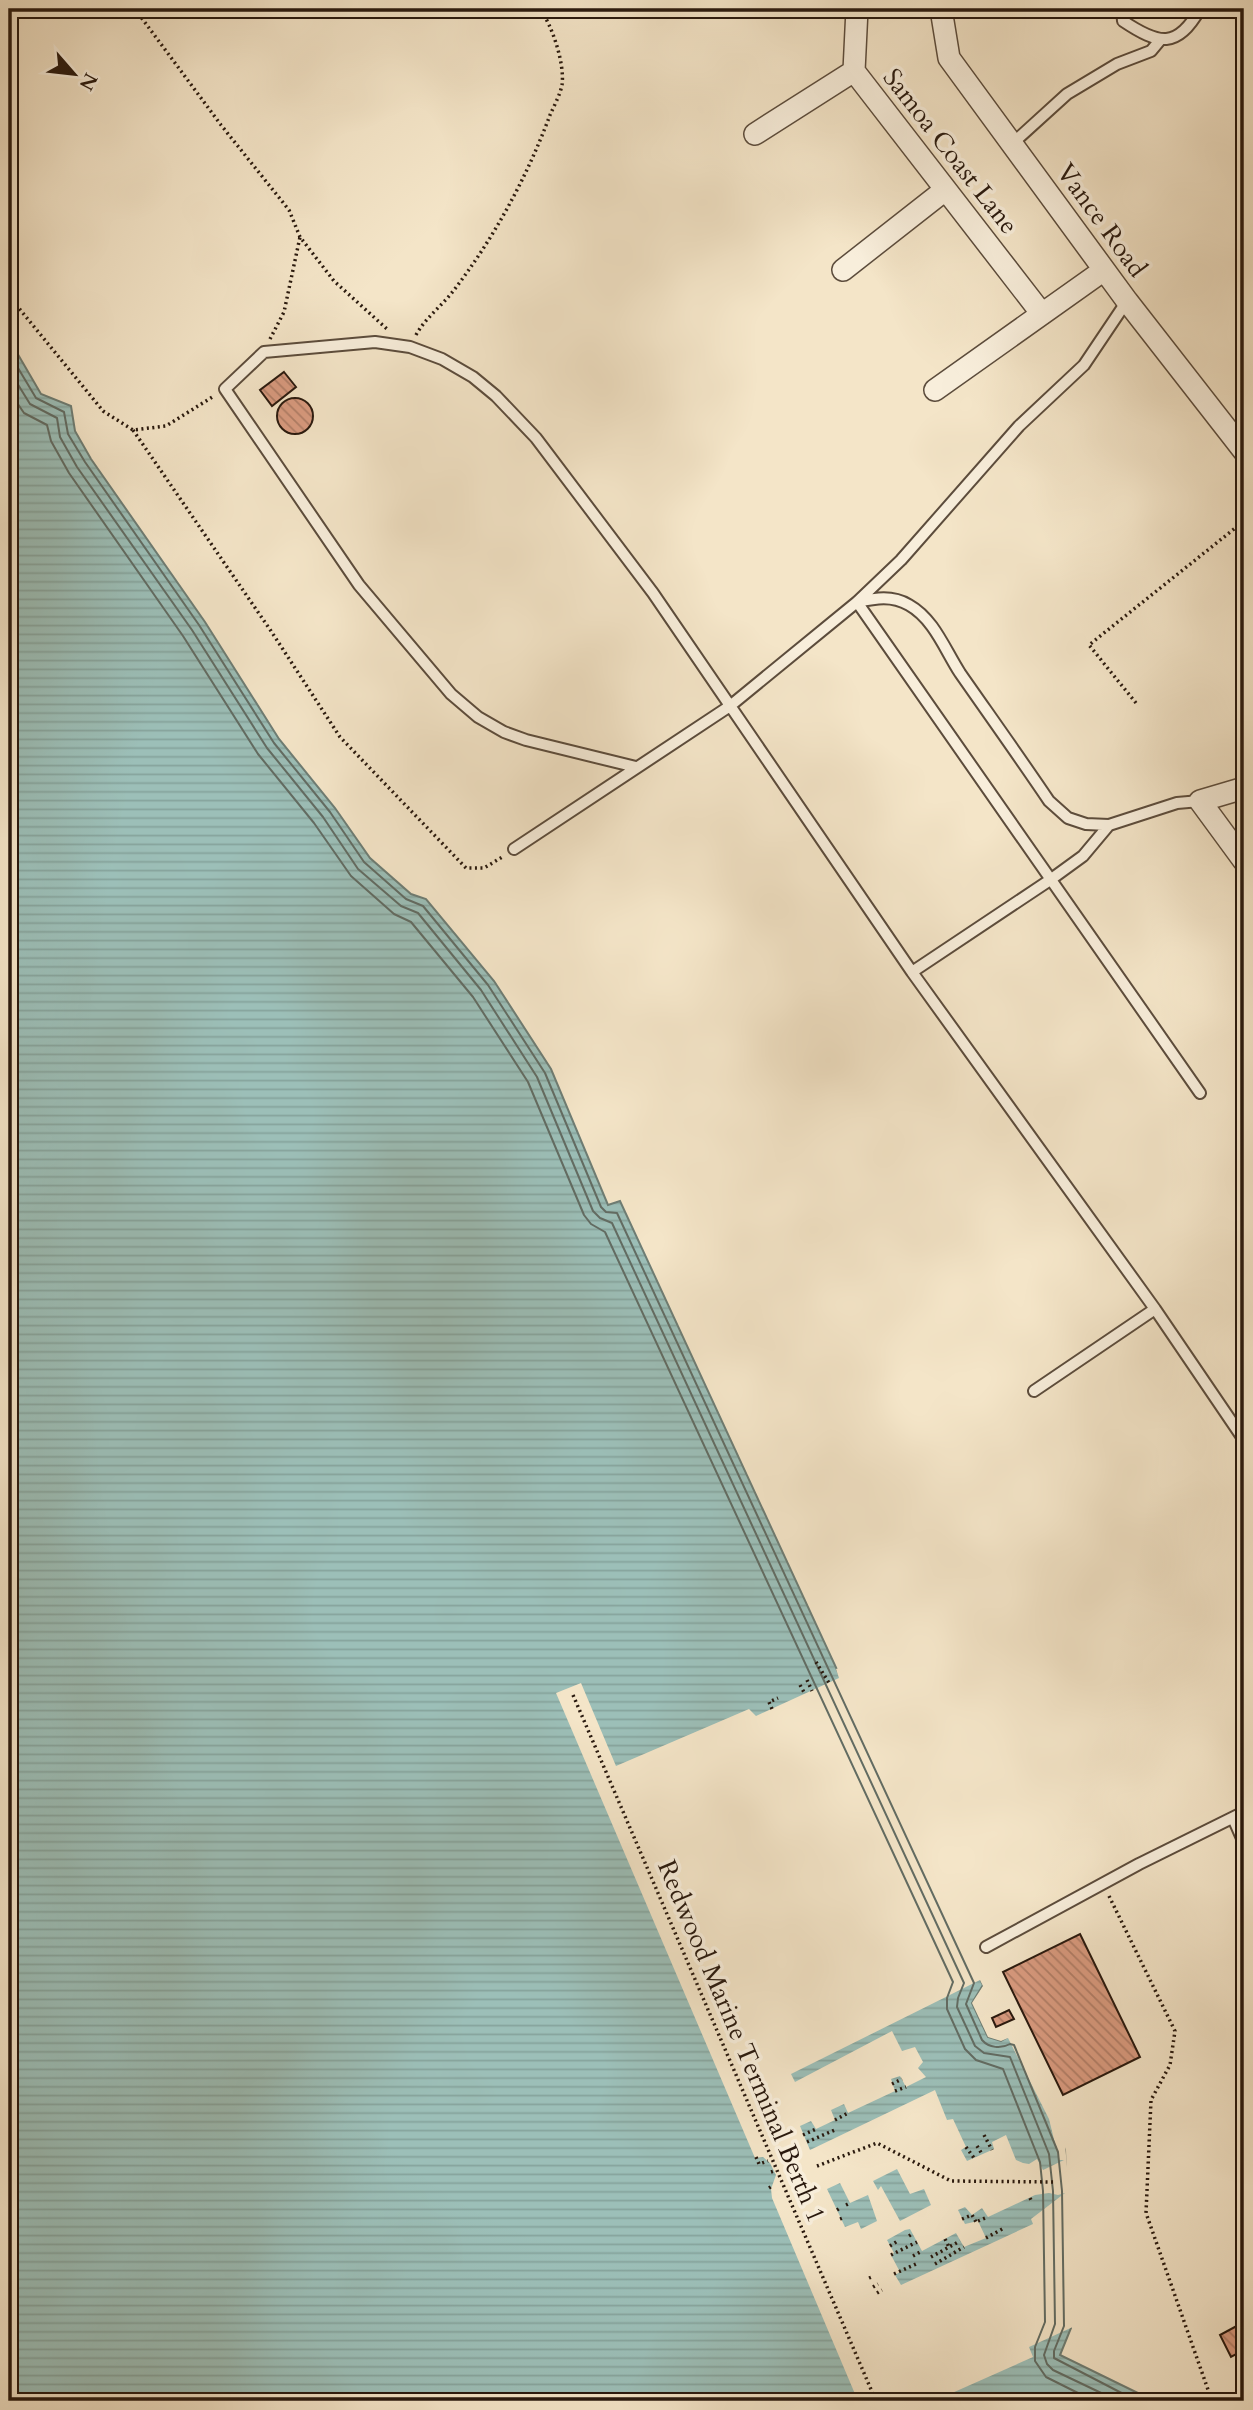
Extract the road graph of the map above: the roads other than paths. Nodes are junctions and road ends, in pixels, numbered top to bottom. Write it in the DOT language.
graph roads {
  1 [pos="857,9"];
  2 [pos="941,9"];
  3 [pos="1122,9"];
  4 [pos="1200,9"];
  5 [pos="1161,38"];
  6 [pos="853,71"];
  7 [pos="755,134"];
  8 [pos="1012,144"];
  9 [pos="945,190"];
  10 [pos="844,270"];
  11 [pos="1104,270"];
  12 [pos="1127,301"];
  13 [pos="1042,314"];
  14 [pos="935,390"];
  15 [pos="1244,452"];
  16 [pos="857,602"];
  17 [pos="730,706"];
  18 [pos="636,767"];
  19 [pos="1244,788"];
  20 [pos="1200,801"];
  21 [pos="1109,825"];
  22 [pos="514,849"];
  23 [pos="1244,861"];
  24 [pos="1050,880"];
  25 [pos="912,972"];
  26 [pos="1200,1093"];
  27 [pos="1155,1309"];
  28 [pos="1034,1391"];
  29 [pos="1244,1440"];
  30 [pos="1244,1812"];
  31 [pos="1233,1818"];
  32 [pos="1244,1843"];
  33 [pos="986,1947"];
  1 -- 6 [label="street, Samoa Coast Lane"];
  2 -- 8 [label="street, Vance Road"];
  3 -- 5 [label="lane"];
  4 -- 5 [label="lane"];
  5 -- 8 [label="lane"];
  6 -- 7 [label="street"];
  6 -- 9 [label="street, Samoa Coast Lane"];
  8 -- 11 [label="street, Vance Road"];
  9 -- 10 [label="street"];
  9 -- 13 [label="street, Samoa Coast Lane"];
  11 -- 12 [label="street, Vance Road"];
  11 -- 13 [label="street"];
  12 -- 15 [label="street, Vance Road"];
  12 -- 16 [label="lane"];
  13 -- 14 [label="street"];
  16 -- 17 [label="lane"];
  16 -- 21 [label="lane"];
  16 -- 24 [label="lane"];
  17 -- 18 [label="lane"];
  17 -- 18 [label="lane"];
  17 -- 25 [label="lane"];
  18 -- 22 [label="lane"];
  19 -- 20 [label="street"];
  20 -- 21 [label="lane"];
  20 -- 23 [label="street"];
  21 -- 24 [label="lane"];
  24 -- 25 [label="lane"];
  24 -- 26 [label="lane"];
  25 -- 27 [label="lane"];
  27 -- 28 [label="lane"];
  27 -- 29 [label="lane"];
  30 -- 31 [label="lane"];
  31 -- 32 [label="lane"];
  31 -- 33 [label="lane"];
}
